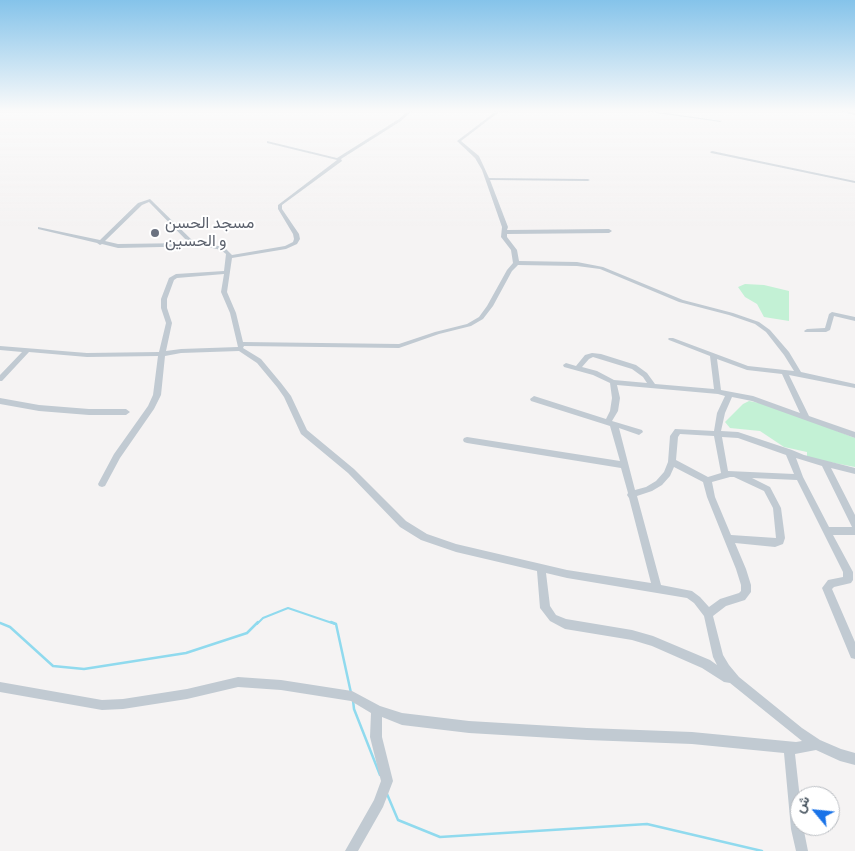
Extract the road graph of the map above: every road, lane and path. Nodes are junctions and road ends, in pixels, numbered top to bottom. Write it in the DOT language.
graph roads {
  1 [pos="304,151"];
  2 [pos="351,151"];
  3 [pos="470,151"];
  4 [pos="712,152"];
  5 [pos="338,159"];
  6 [pos="488,179"];
  7 [pos="588,180"];
  8 [pos="855,182"];
  9 [pos="40,228"];
  10 [pos="609,231"];
  11 [pos="504,232"];
  12 [pos="100,243"];
  13 [pos="192,244"];
  14 [pos="229,257"];
  15 [pos="516,263"];
  16 [pos="226,272"];
  17 [pos="855,319"];
  18 [pos="807,331"];
  19 [pos="671,339"];
  20 [pos="241,346"];
  21 [pos="0,348"];
  22 [pos="27,351"];
  23 [pos="162,354"];
  24 [pos="713,356"];
  25 [pos="566,365"];
  26 [pos="578,368"];
  27 [pos="785,373"];
  28 [pos="799,374"];
  29 [pos="0,379"];
  30 [pos="613,382"];
  31 [pos="652,384"];
  32 [pos="855,386"];
  33 [pos="718,392"];
  34 [pos="729,395"];
  35 [pos="534,399"];
  36 [pos="0,401"];
  37 [pos="126,412"];
  38 [pos="806,416"];
  39 [pos="611,424"];
  40 [pos="639,432"];
  41 [pos="717,433"];
  42 [pos="855,435"];
  43 [pos="467,440"];
  44 [pos="789,452"];
  45 [pos="672,462"];
  46 [pos="825,464"];
  47 [pos="623,465"];
  48 [pos="855,471"];
  49 [pos="725,475"];
  50 [pos="737,475"];
  51 [pos="799,477"];
  52 [pos="707,480"];
  53 [pos="102,484"];
  54 [pos="631,495"];
  55 [pos="855,524"];
  56 [pos="827,531"];
  57 [pos="855,531"];
  58 [pos="728,539"];
  59 [pos="541,568"];
  60 [pos="657,588"];
  61 [pos="708,614"];
  62 [pos="855,654"];
  63 [pos="734,681"];
  64 [pos="0,687"];
  65 [pos="377,710"];
  66 [pos="816,744"];
  67 [pos="789,748"];
  68 [pos="855,759"];
  69 [pos="351,851"];
  70 [pos="802,851"];
  1 -- 5 [label="street"];
  2 -- 5 [label="street"];
  3 -- 6 [label="street"];
  4 -- 8 [label="street"];
  5 -- 14 [label="street"];
  6 -- 7 [label="street"];
  6 -- 11 [label="street"];
  9 -- 12 [label="street"];
  10 -- 11 [label="street"];
  11 -- 15 [label="street"];
  12 -- 13 [label="street"];
  12 -- 13 [label="street"];
  13 -- 14 [label="street"];
  14 -- 16 [label="street"];
  15 -- 20 [label="street"];
  15 -- 28 [label="street"];
  16 -- 20 [label="street"];
  16 -- 23 [label="street"];
  17 -- 18 [label="street"];
  19 -- 24 [label="street"];
  20 -- 23 [label="street"];
  20 -- 59 [label="street"];
  21 -- 22 [label="street"];
  22 -- 23 [label="street"];
  22 -- 29 [label="street"];
  23 -- 53 [label="street"];
  24 -- 27 [label="street"];
  24 -- 33 [label="street"];
  25 -- 26 [label="street"];
  26 -- 30 [label="street"];
  26 -- 31 [label="street"];
  27 -- 28 [label="street"];
  27 -- 38 [label="street"];
  28 -- 32 [label="street"];
  30 -- 31 [label="street"];
  30 -- 39 [label="street"];
  31 -- 33 [label="street"];
  33 -- 34 [label="street"];
  34 -- 38 [label="street"];
  34 -- 41 [label="street"];
  35 -- 39 [label="street"];
  36 -- 37 [label="street"];
  38 -- 42 [label="street"];
  39 -- 40 [label="street"];
  39 -- 47 [label="street"];
  41 -- 44 [label="street"];
  41 -- 45 [label="street"];
  41 -- 49 [label="street"];
  43 -- 47 [label="street"];
  44 -- 46 [label="street"];
  44 -- 51 [label="street"];
  45 -- 52 [label="street"];
  45 -- 54 [label="street"];
  46 -- 48 [label="street"];
  46 -- 55 [label="street"];
  47 -- 54 [label="street"];
  49 -- 50 [label="street"];
  49 -- 52 [label="street"];
  50 -- 51 [label="street"];
  50 -- 58 [label="street"];
  51 -- 56 [label="street"];
  52 -- 58 [label="street"];
  54 -- 60 [label="street"];
  56 -- 57 [label="street"];
  56 -- 62 [label="street"];
  58 -- 61 [label="street"];
  59 -- 60 [label="street"];
  59 -- 63 [label="street"];
  60 -- 61 [label="street"];
  61 -- 63 [label="street"];
  63 -- 66 [label="street"];
  64 -- 65 [label="street"];
  65 -- 67 [label="street"];
  65 -- 69 [label="street"];
  66 -- 67 [label="street"];
  66 -- 68 [label="street"];
  67 -- 70 [label="street"];
}
